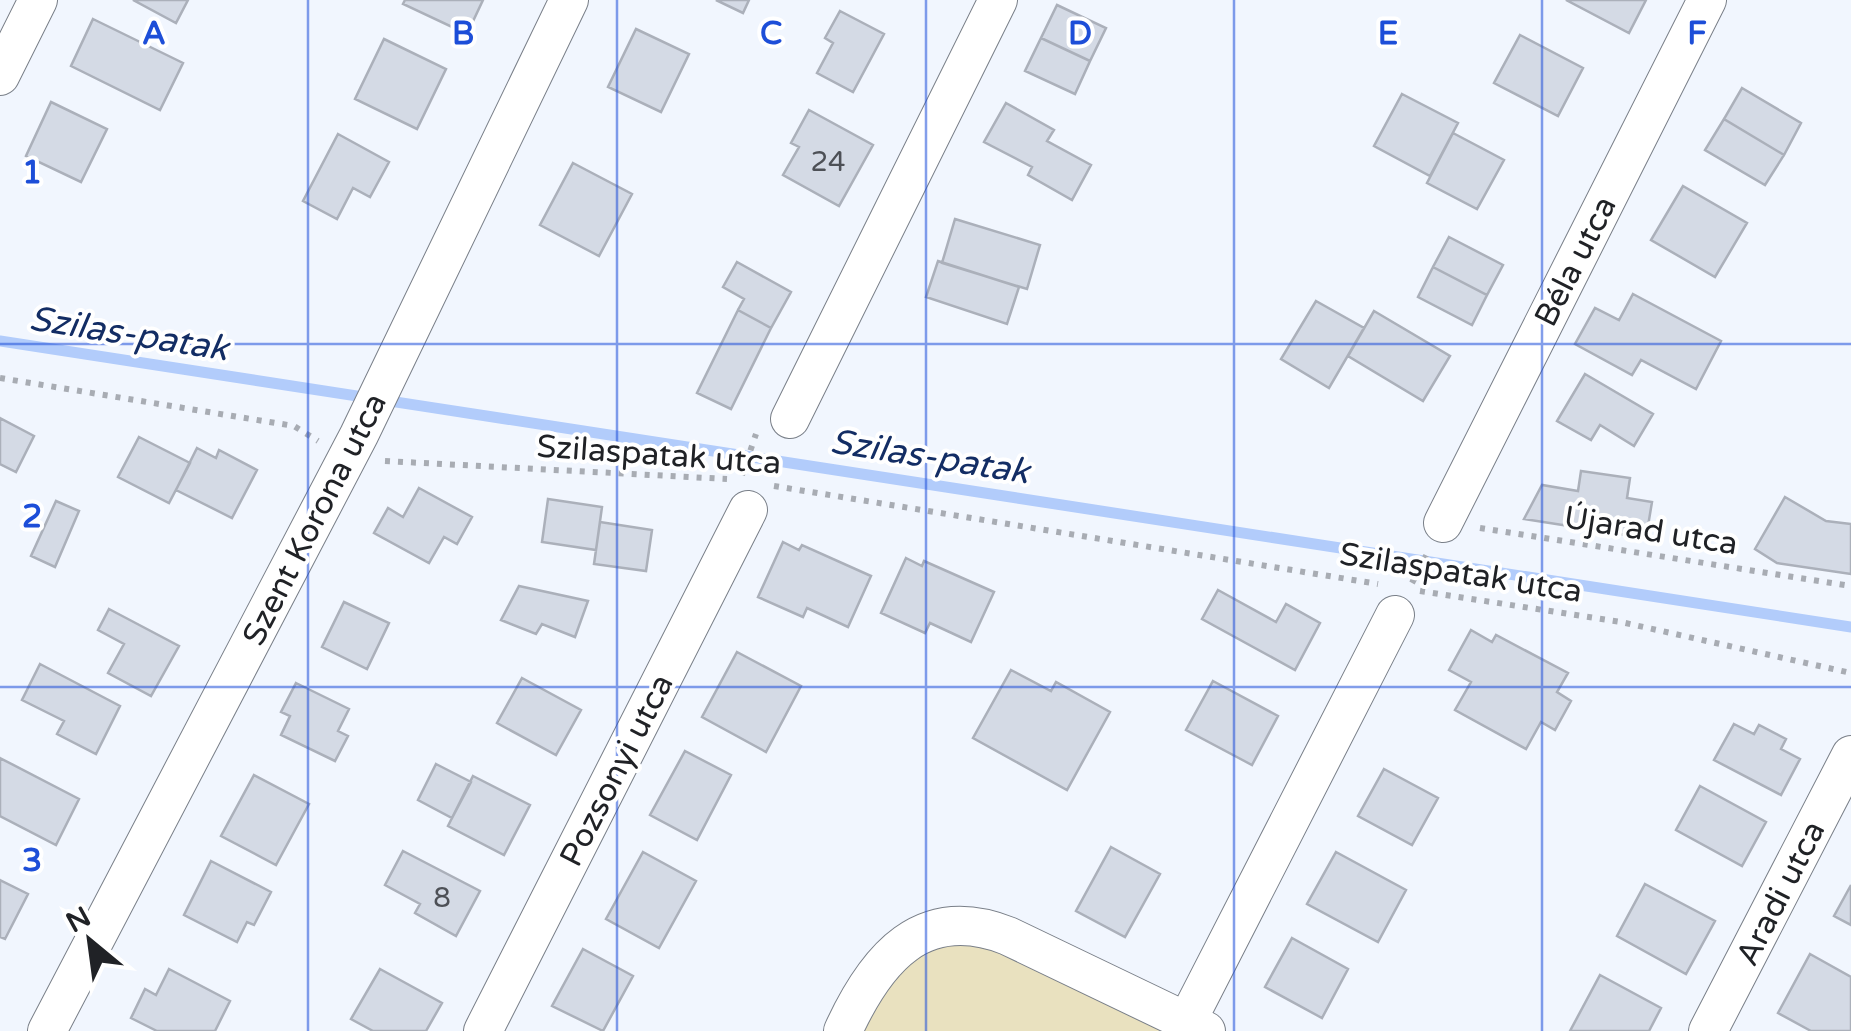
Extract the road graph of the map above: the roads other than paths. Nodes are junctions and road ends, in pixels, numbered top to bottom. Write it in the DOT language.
graph roads {
  1 [pos="38,0"];
  2 [pos="569,0"];
  3 [pos="998,0"];
  4 [pos="1707,0"];
  5 [pos="0,76"];
  6 [pos="773,426"];
  7 [pos="749,491"];
  8 [pos="1438,532"];
  9 [pos="1397,597"];
  10 [pos="1851,755"];
  11 [pos="1196,1026"];
  12 [pos="47,1031"];
  13 [pos="483,1031"];
  14 [pos="843,1031"];
  15 [pos="1708,1031"];
  1 -- 5 [label="street"];
  2 -- 12 [label="street, Szent Korona utca"];
  3 -- 6 [label="street"];
  4 -- 8 [label="street, Béla utca"];
  7 -- 13 [label="street, Pozsonyi utca"];
  9 -- 11 [label="street"];
  10 -- 15 [label="street, Aradi utca"];
  11 -- 14 [label="street"];
}
